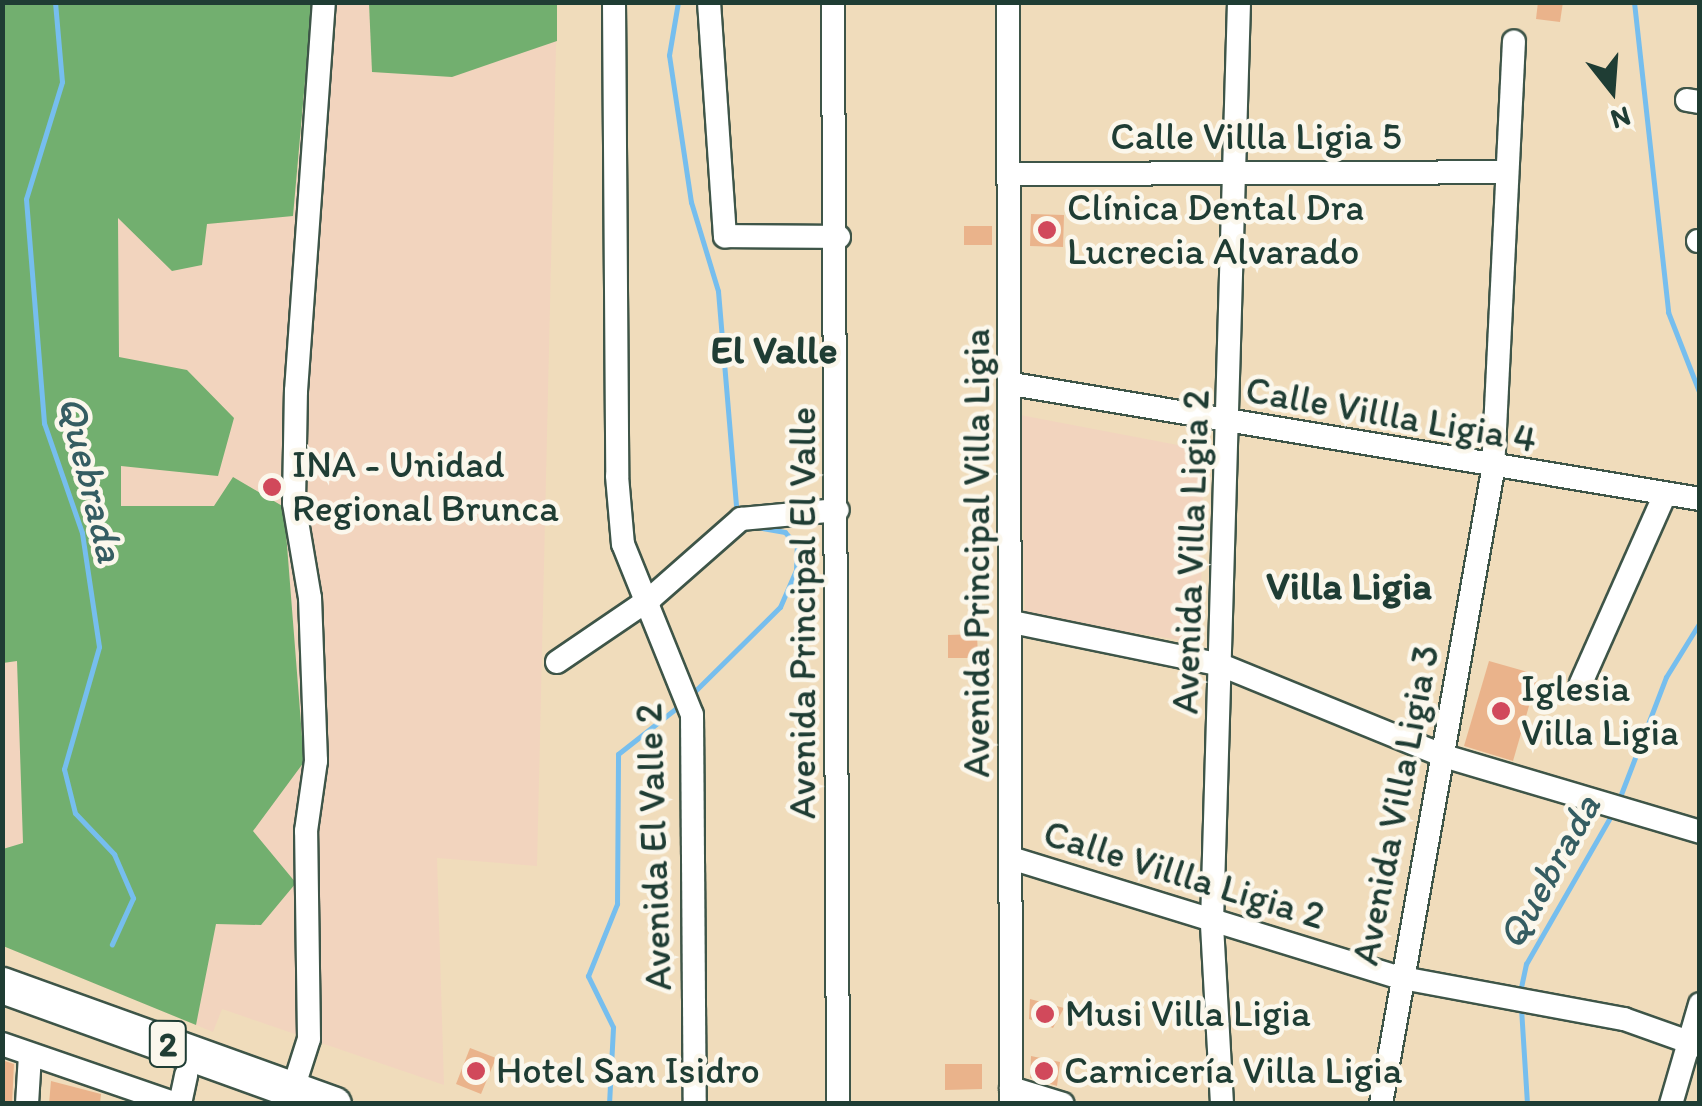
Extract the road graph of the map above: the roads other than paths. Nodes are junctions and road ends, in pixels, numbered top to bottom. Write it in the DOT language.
graph roads {
  1 [pos="324,2"];
  2 [pos="614,2"];
  3 [pos="710,2"];
  4 [pos="833,2"];
  5 [pos="1008,2"];
  6 [pos="1239,2"];
  7 [pos="1514,42"];
  8 [pos="1237,170"];
  9 [pos="1501,172"];
  10 [pos="1010,174"];
  11 [pos="839,238"];
  12 [pos="1012,384"];
  13 [pos="1232,422"];
  14 [pos="1492,470"];
  15 [pos="1664,496"];
  16 [pos="1700,499"];
  17 [pos="838,510"];
  18 [pos="651,598"];
  19 [pos="1012,622"];
  20 [pos="557,662"];
  21 [pos="1222,665"];
  22 [pos="1581,683"];
  23 [pos="1444,756"];
  24 [pos="1700,832"];
  25 [pos="1014,859"];
  26 [pos="1212,923"];
  27 [pos="1397,977"];
  28 [pos="2,985"];
  29 [pos="2,1004"];
  30 [pos="1700,1004"];
  31 [pos="2,1044"];
  32 [pos="1695,1044"];
  33 [pos="30,1055"];
  34 [pos="180,1094"];
  35 [pos="277,1096"];
  36 [pos="1011,1096"];
  37 [pos="28,1104"];
  38 [pos="333,1104"];
  39 [pos="695,1104"];
  40 [pos="838,1104"];
  41 [pos="1063,1104"];
  42 [pos="1222,1104"];
  43 [pos="1381,1104"];
  44 [pos="1671,1104"];
  1 -- 35 [label="street"];
  2 -- 18 [label="street, Avenida El Valle 2"];
  3 -- 11 [label="street"];
  4 -- 11 [label="street, Avenida Principal El Valle"];
  5 -- 10 [label="street, Avenida Principal Villa Ligia"];
  6 -- 8 [label="street, Avenida Villa Ligia 2"];
  7 -- 9 [label="street, Avenida Villa Ligia 3"];
  8 -- 9 [label="street, Calle Villla Ligia 5"];
  8 -- 10 [label="street, Calle Villla Ligia 5"];
  8 -- 13 [label="street, Avenida Villa Ligia 2"];
  9 -- 14 [label="street, Avenida Villa Ligia 3"];
  10 -- 12 [label="street, Avenida Principal Villa Ligia"];
  11 -- 17 [label="street, Avenida Principal El Valle"];
  12 -- 13 [label="street, Calle Villla Ligia 4"];
  12 -- 19 [label="street, Avenida Principal Villa Ligia"];
  13 -- 14 [label="street, Calle Villla Ligia 4"];
  13 -- 21 [label="street, Avenida Villa Ligia 2"];
  14 -- 15 [label="street, Calle Villla Ligia 4"];
  14 -- 23 [label="street, Avenida Villa Ligia 3"];
  15 -- 16 [label="street, Calle Villla Ligia 4"];
  15 -- 22 [label="street"];
  17 -- 18 [label="street"];
  17 -- 40 [label="street, Avenida Principal El Valle"];
  18 -- 20 [label="street"];
  18 -- 39 [label="street, Avenida El Valle 2"];
  19 -- 21 [label="street"];
  19 -- 25 [label="street, Avenida Principal Villa Ligia"];
  21 -- 23 [label="street"];
  21 -- 26 [label="street, Avenida Villa Ligia 2"];
  23 -- 24 [label="street"];
  23 -- 27 [label="street, Avenida Villa Ligia 3"];
  25 -- 26 [label="street, Calle Villla Ligia 2"];
  25 -- 36 [label="street, Avenida Principal Villa Ligia"];
  26 -- 27 [label="street, Calle Villla Ligia 2"];
  26 -- 42 [label="street, Avenida Villa Ligia 2"];
  27 -- 32 [label="street, Calle Villla Ligia 2"];
  27 -- 43 [label="street, Avenida Villa Ligia 3"];
  28 -- 35 [label="highway, 2"];
  29 -- 34 [label="highway, 2"];
  30 -- 32 [label="street"];
  31 -- 33 [label="street"];
  32 -- 44 [label="street"];
  33 -- 34 [label="street"];
  33 -- 37 [label="street"];
  34 -- 35 [label="highway, 2"];
  35 -- 38 [label="highway, 2"];
  36 -- 41 [label="street"];
}
